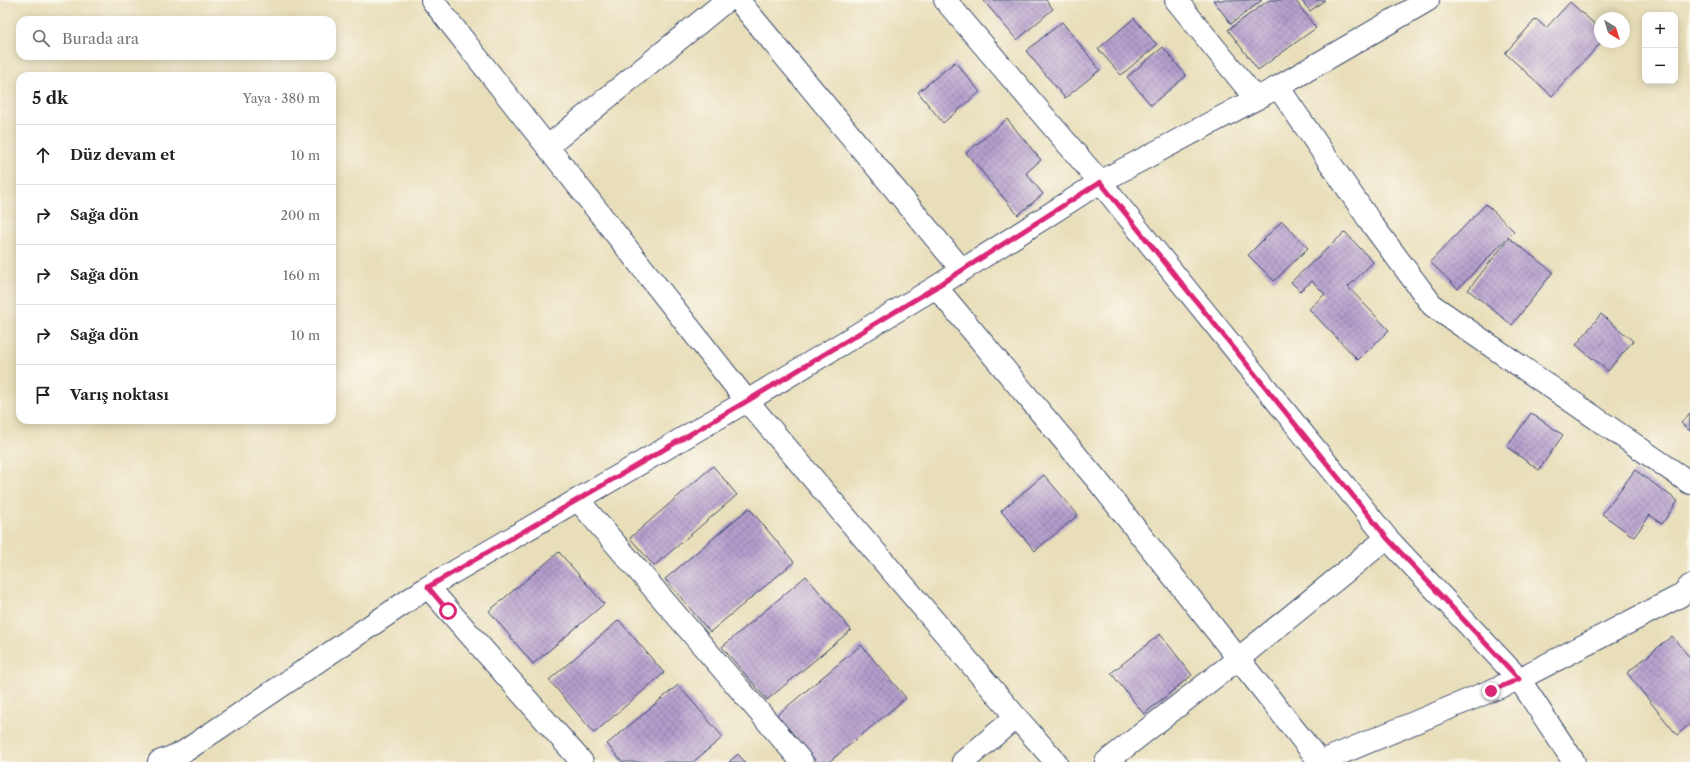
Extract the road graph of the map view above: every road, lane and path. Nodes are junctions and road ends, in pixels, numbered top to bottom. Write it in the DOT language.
graph roads {
  1 [pos="432,0"];
  2 [pos="728,0"];
  3 [pos="738,0"];
  4 [pos="945,0"];
  5 [pos="1176,0"];
  6 [pos="1422,1"];
  7 [pos="1278,87"];
  8 [pos="1256,99"];
  9 [pos="548,147"];
  10 [pos="1100,182"];
  11 [pos="962,270"];
  12 [pos="936,287"];
  13 [pos="747,401"];
  14 [pos="1690,483"];
  15 [pos="578,500"];
  16 [pos="1387,538"];
  17 [pos="428,587"];
  18 [pos="1687,596"];
  19 [pos="1238,659"];
  20 [pos="1519,679"];
  21 [pos="1016,717"];
  22 [pos="159,762"];
  23 [pos="582,762"];
  24 [pos="802,762"];
  25 [pos="962,762"];
  26 [pos="1056,762"];
  27 [pos="1106,762"];
  28 [pos="1320,762"];
  29 [pos="1574,762"];
  1 -- 9 [label="street"];
  2 -- 9 [label="street"];
  3 -- 11 [label="street"];
  4 -- 10 [label="street"];
  5 -- 8 [label="street"];
  6 -- 7 [label="street"];
  7 -- 8 [label="street"];
  7 -- 14 [label="street"];
  8 -- 10 [label="street"];
  9 -- 13 [label="street"];
  10 -- 11 [label="street"];
  10 -- 16 [label="street"];
  11 -- 12 [label="street"];
  12 -- 13 [label="street"];
  12 -- 19 [label="street"];
  13 -- 15 [label="street"];
  13 -- 21 [label="street"];
  15 -- 17 [label="street"];
  15 -- 24 [label="street"];
  16 -- 19 [label="street"];
  16 -- 20 [label="street"];
  17 -- 22 [label="street"];
  17 -- 23 [label="street"];
  18 -- 20 [label="street"];
  19 -- 27 [label="street"];
  19 -- 28 [label="street"];
  20 -- 28 [label="street"];
  20 -- 29 [label="street"];
  21 -- 25 [label="street"];
  21 -- 26 [label="street"];
}
